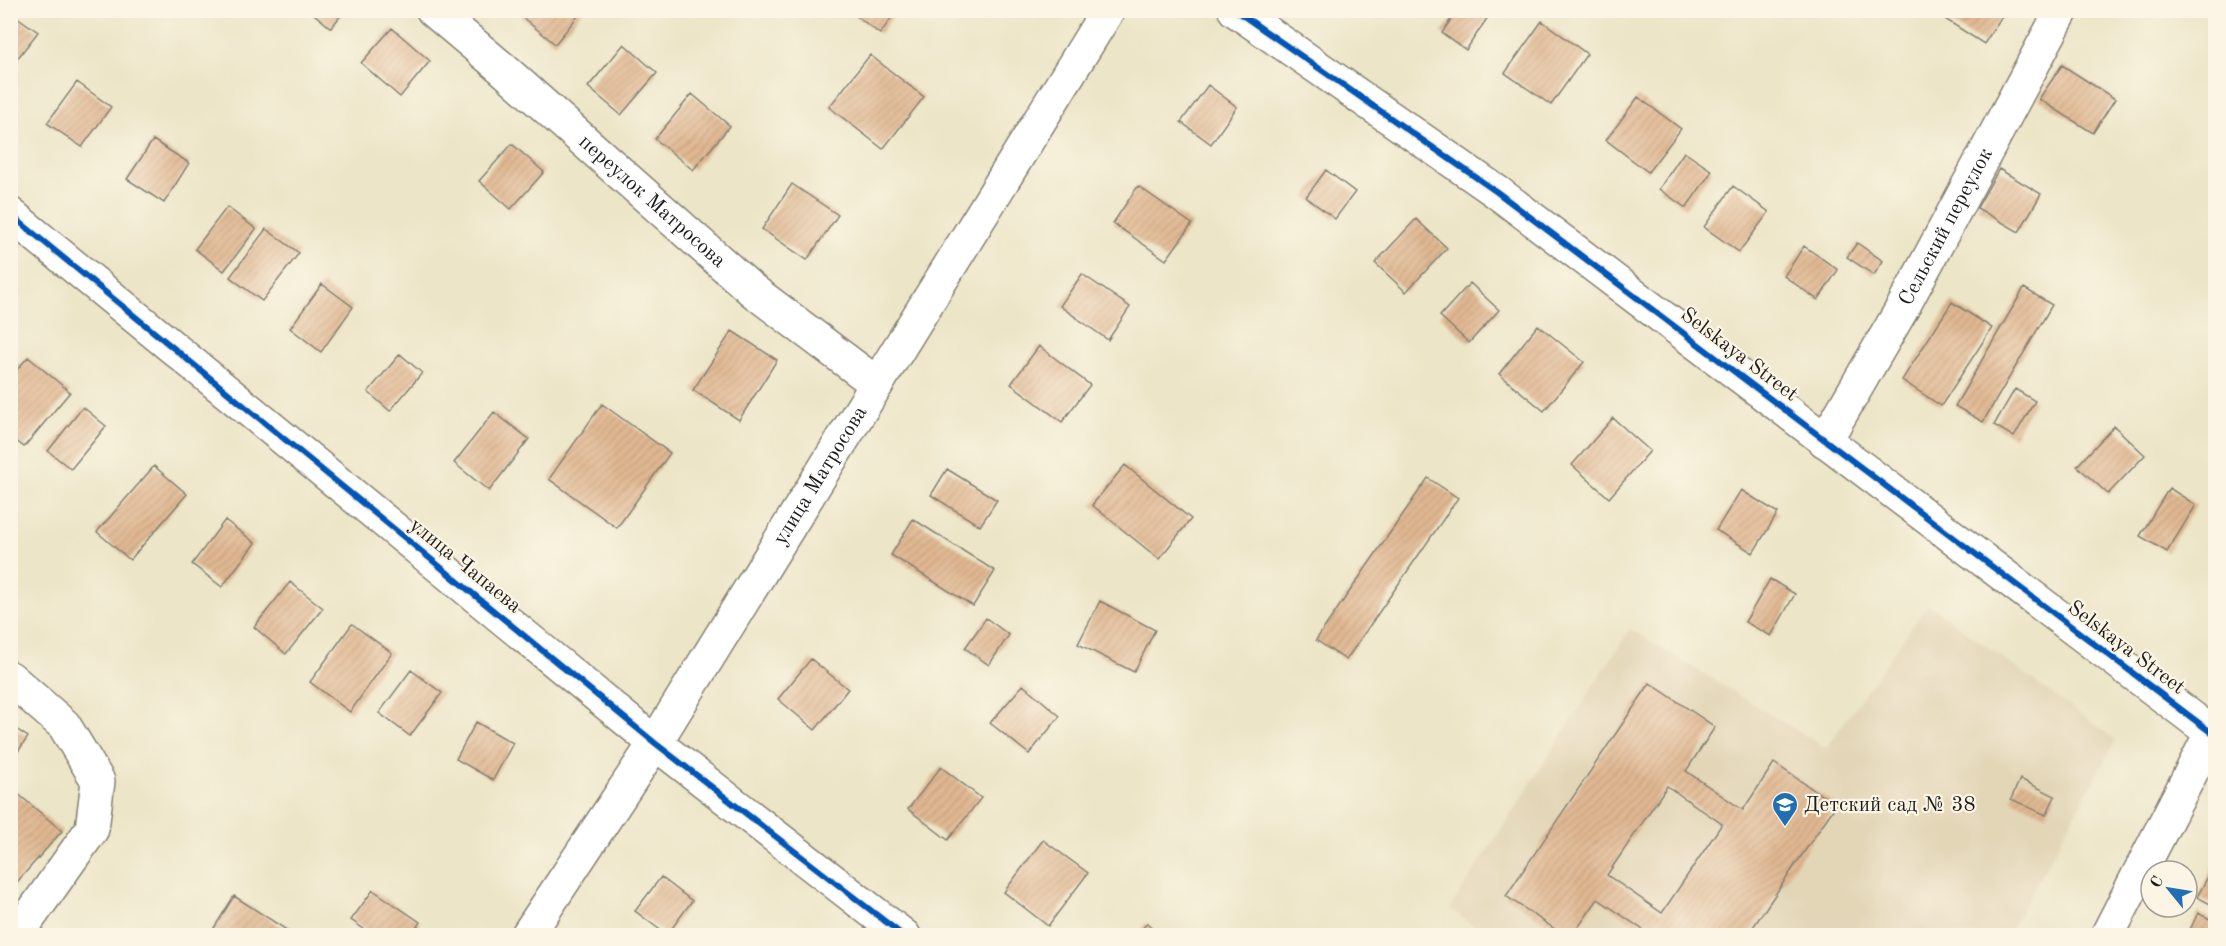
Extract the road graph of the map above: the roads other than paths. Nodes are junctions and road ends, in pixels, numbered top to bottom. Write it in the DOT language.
graph roads {
  1 [pos="433,10"];
  2 [pos="1108,10"];
  3 [pos="1235,10"];
  4 [pos="2062,10"];
  5 [pos="10,214"];
  6 [pos="877,384"];
  7 [pos="1825,441"];
  8 [pos="10,678"];
  9 [pos="2214,731"];
  10 [pos="655,743"];
  11 [pos="16,936"];
  12 [pos="527,936"];
  13 [pos="904,936"];
  14 [pos="2107,936"];
  1 -- 6 [label="street, переулок Матросова"];
  2 -- 6 [label="street, улица Матросова"];
  3 -- 7 [label="street, Selskaya Street"];
  4 -- 7 [label="street, Сельский переулок"];
  5 -- 10 [label="street, улица Чапаева"];
  6 -- 10 [label="street, улица Матросова"];
  7 -- 9 [label="street, Selskaya Street"];
  8 -- 11 [label="street"];
  9 -- 14 [label="street"];
  10 -- 12 [label="street, улица Матросова"];
  10 -- 13 [label="street, улица Чапаева"];
}
